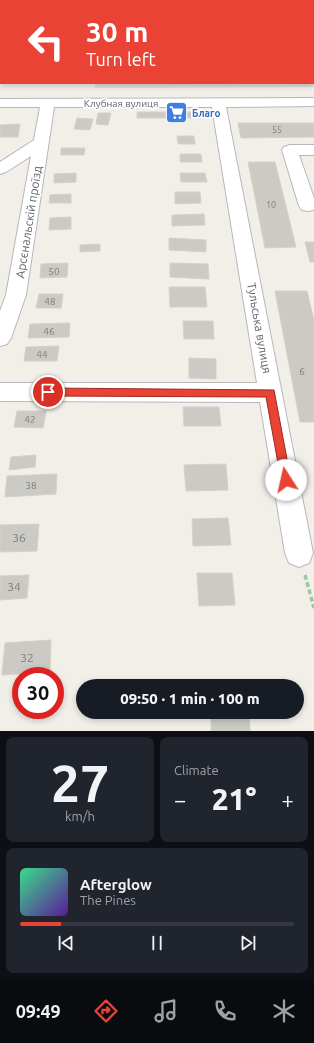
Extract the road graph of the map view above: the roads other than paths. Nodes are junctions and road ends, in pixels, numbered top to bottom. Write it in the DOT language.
graph roads {
  1 [pos="314,102"];
  2 [pos="0,103"];
  3 [pos="48,103"];
  4 [pos="218,103"];
  5 [pos="42,142"];
  6 [pos="314,150"];
  7 [pos="0,153"];
  8 [pos="25,153"];
  9 [pos="0,169"];
  10 [pos="308,206"];
  11 [pos="0,338"];
  12 [pos="0,392"];
  13 [pos="270,393"];
  14 [pos="299,553"];
  1 -- 4 [label="street, Клубная вулиця"];
  2 -- 3 [label="street, Клубная вулиця"];
  3 -- 4 [label="street, Клубная вулиця"];
  3 -- 5 [label="street, Арсєнальскій проїзд"];
  4 -- 13 [label="street, Тульська вулиця"];
  5 -- 8 [label="street"];
  5 -- 11 [label="street, Арсєнальскій проїзд"];
  6 -- 10 [label="street"];
  7 -- 8 [label="street"];
  8 -- 9 [label="street"];
  12 -- 13 [label="street"];
  13 -- 14 [label="street, Тульська вулиця"];
}
